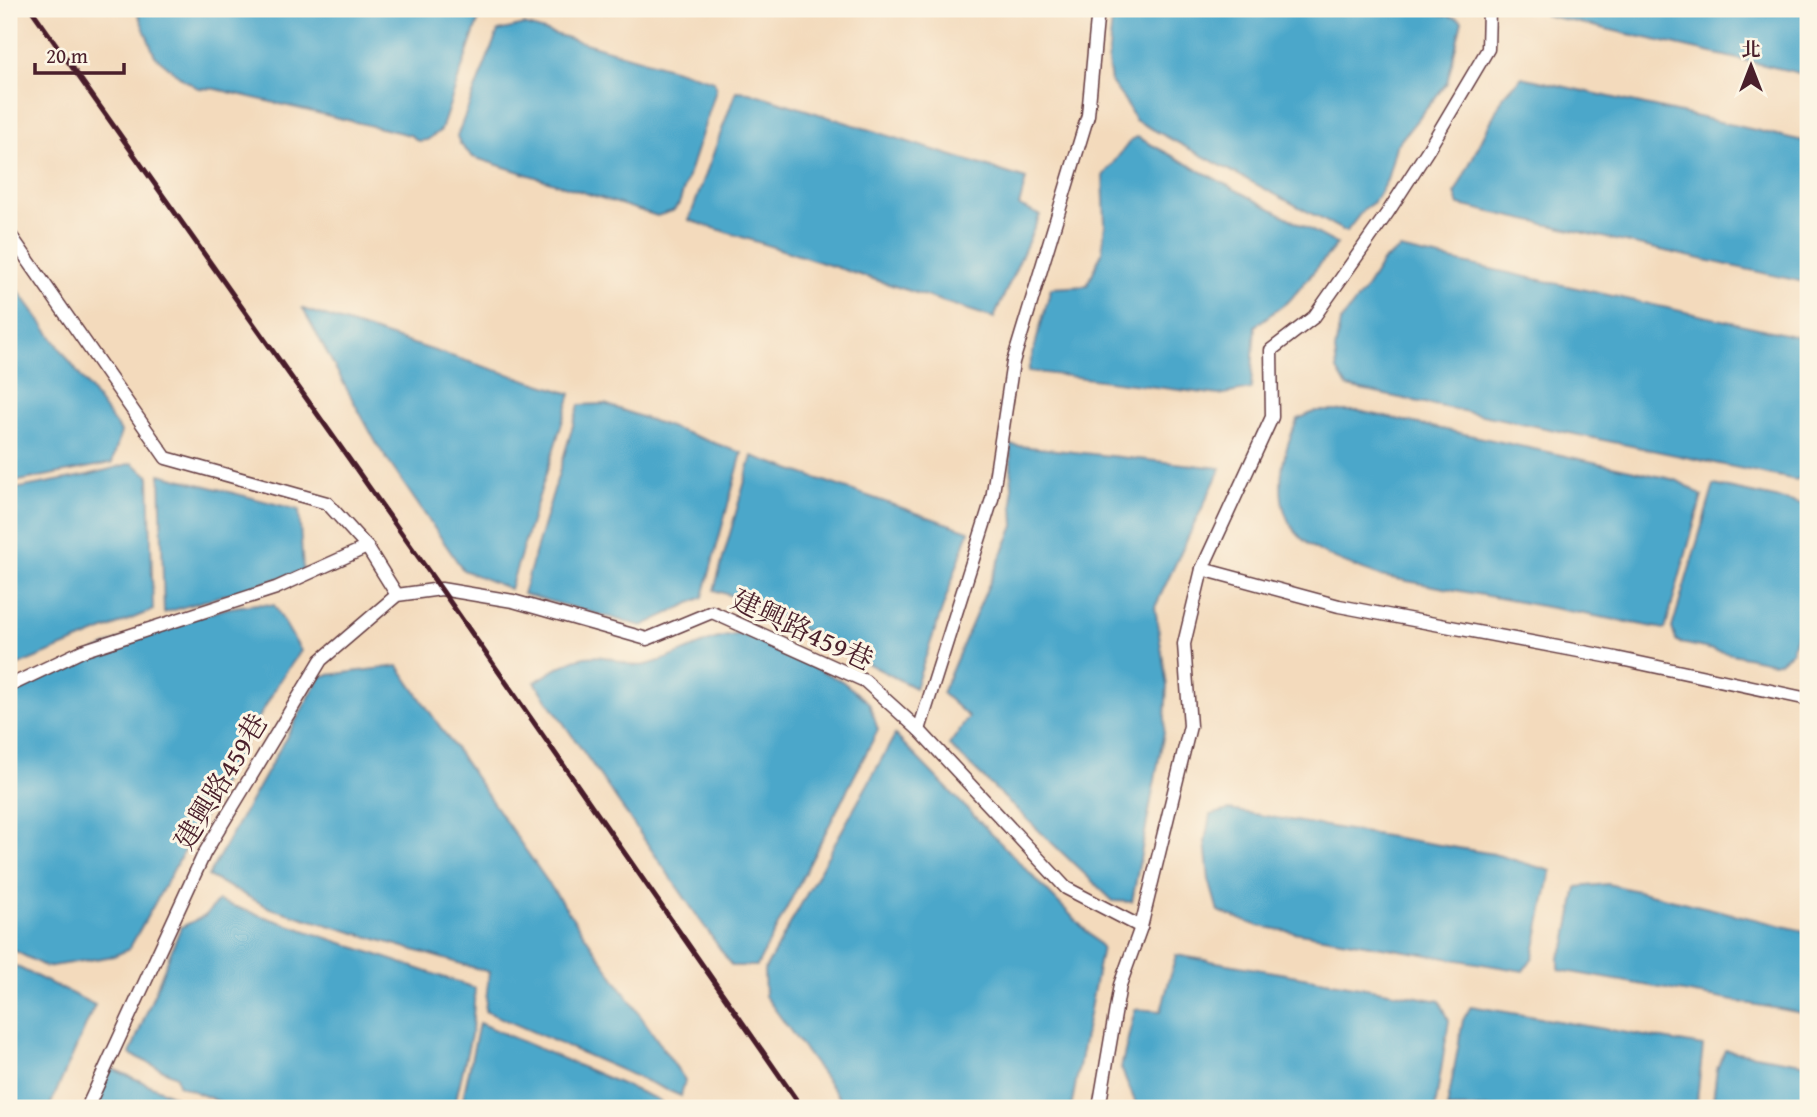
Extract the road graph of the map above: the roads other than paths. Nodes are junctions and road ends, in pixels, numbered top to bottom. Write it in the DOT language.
graph roads {
  1 [pos="1098,9"];
  2 [pos="1489,9"];
  3 [pos="9,233"];
  4 [pos="367,547"];
  5 [pos="1202,569"];
  6 [pos="397,595"];
  7 [pos="9,686"];
  8 [pos="1808,699"];
  9 [pos="919,730"];
  10 [pos="1141,927"];
  11 [pos="87,1108"];
  12 [pos="1099,1108"];
  1 -- 9 [label="lane"];
  2 -- 5 [label="lane"];
  3 -- 4 [label="lane"];
  4 -- 6 [label="lane"];
  4 -- 7 [label="lane"];
  5 -- 8 [label="lane"];
  5 -- 10 [label="lane"];
  6 -- 9 [label="lane, 建興路459巷"];
  6 -- 11 [label="lane, 建興路459巷"];
  9 -- 10 [label="lane, 建興路459巷"];
  10 -- 12 [label="lane"];
}
